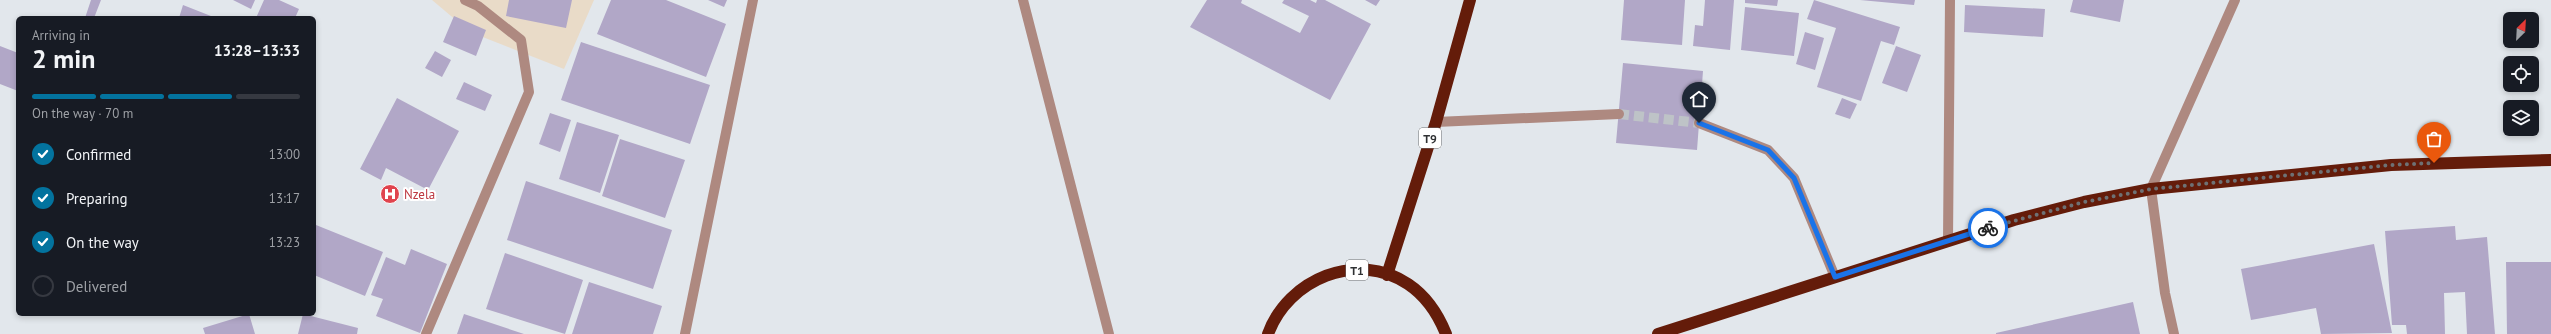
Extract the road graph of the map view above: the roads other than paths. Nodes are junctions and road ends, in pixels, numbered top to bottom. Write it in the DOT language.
graph roads {
  1 [pos="465,0"];
  2 [pos="753,0"];
  3 [pos="1023,0"];
  4 [pos="1470,0"];
  5 [pos="1950,0"];
  6 [pos="2235,0"];
  7 [pos="1619,114"];
  8 [pos="1436,122"];
  9 [pos="1699,123"];
  10 [pos="2551,160"];
  11 [pos="2152,189"];
  12 [pos="1948,241"];
  13 [pos="1387,275"];
  14 [pos="1835,277"];
  15 [pos="426,334"];
  16 [pos="685,334"];
  17 [pos="1108,334"];
  18 [pos="1268,334"];
  19 [pos="1446,334"];
  20 [pos="1658,334"];
  21 [pos="2174,334"];
  1 -- 15 [label="street"];
  2 -- 16 [label="street"];
  3 -- 17 [label="street"];
  4 -- 8 [label="highway, T9"];
  5 -- 12 [label="street"];
  6 -- 11 [label="street"];
  7 -- 8 [label="street"];
  8 -- 13 [label="highway, T9"];
  9 -- 14 [label="street"];
  10 -- 11 [label="highway"];
  11 -- 12 [label="highway"];
  11 -- 21 [label="street"];
  12 -- 14 [label="highway"];
  13 -- 18 [label="highway, T1"];
  13 -- 19 [label="highway, T1"];
  14 -- 20 [label="highway"];
}
